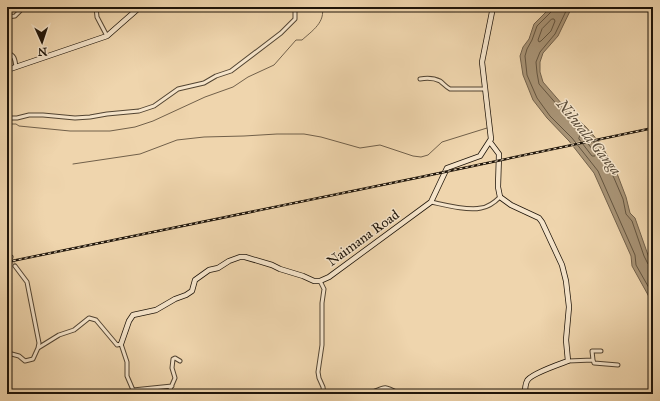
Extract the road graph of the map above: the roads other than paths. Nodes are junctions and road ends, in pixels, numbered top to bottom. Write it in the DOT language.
graph roads {
  1 [pos="20,7"];
  2 [pos="96,7"];
  3 [pos="140,7"];
  4 [pos="293,7"];
  5 [pos="483,7"];
  6 [pos="493,8"];
  7 [pos="7,17"];
  8 [pos="107,36"];
  9 [pos="7,53"];
  10 [pos="16,67"];
  11 [pos="7,70"];
  12 [pos="420,79"];
  13 [pos="485,89"];
  14 [pos="7,118"];
  15 [pos="490,142"];
  16 [pos="500,197"];
  17 [pos="430,202"];
  18 [pos="14,266"];
  19 [pos="320,281"];
  20 [pos="121,344"];
  21 [pos="38,348"];
  22 [pos="7,350"];
  23 [pos="601,351"];
  24 [pos="593,360"];
  25 [pos="180,361"];
  26 [pos="568,361"];
  27 [pos="618,365"];
  28 [pos="172,386"];
  29 [pos="168,394"];
  30 [pos="324,394"];
  31 [pos="369,394"];
  32 [pos="400,394"];
  33 [pos="518,394"];
  34 [pos="525,394"];
  1 -- 7 [label="street"];
  2 -- 8 [label="street"];
  3 -- 8 [label="street"];
  4 -- 14 [label="street"];
  5 -- 6 [label="street"];
  6 -- 13 [label="street"];
  8 -- 10 [label="street"];
  9 -- 10 [label="street"];
  10 -- 11 [label="street"];
  12 -- 13 [label="street"];
  13 -- 15 [label="street"];
  15 -- 16 [label="street"];
  15 -- 17 [label="street, Naimana Road"];
  16 -- 17 [label="street"];
  16 -- 26 [label="street"];
  17 -- 19 [label="street, Naimana Road"];
  18 -- 21 [label="street"];
  19 -- 20 [label="street, Naimana Road"];
  19 -- 30 [label="street"];
  20 -- 21 [label="street"];
  20 -- 28 [label="street"];
  21 -- 22 [label="street"];
  23 -- 24 [label="street"];
  24 -- 26 [label="street"];
  24 -- 27 [label="street"];
  25 -- 28 [label="street"];
  26 -- 34 [label="street"];
  28 -- 29 [label="street"];
  31 -- 32 [label="street"];
  33 -- 34 [label="street"];
}
